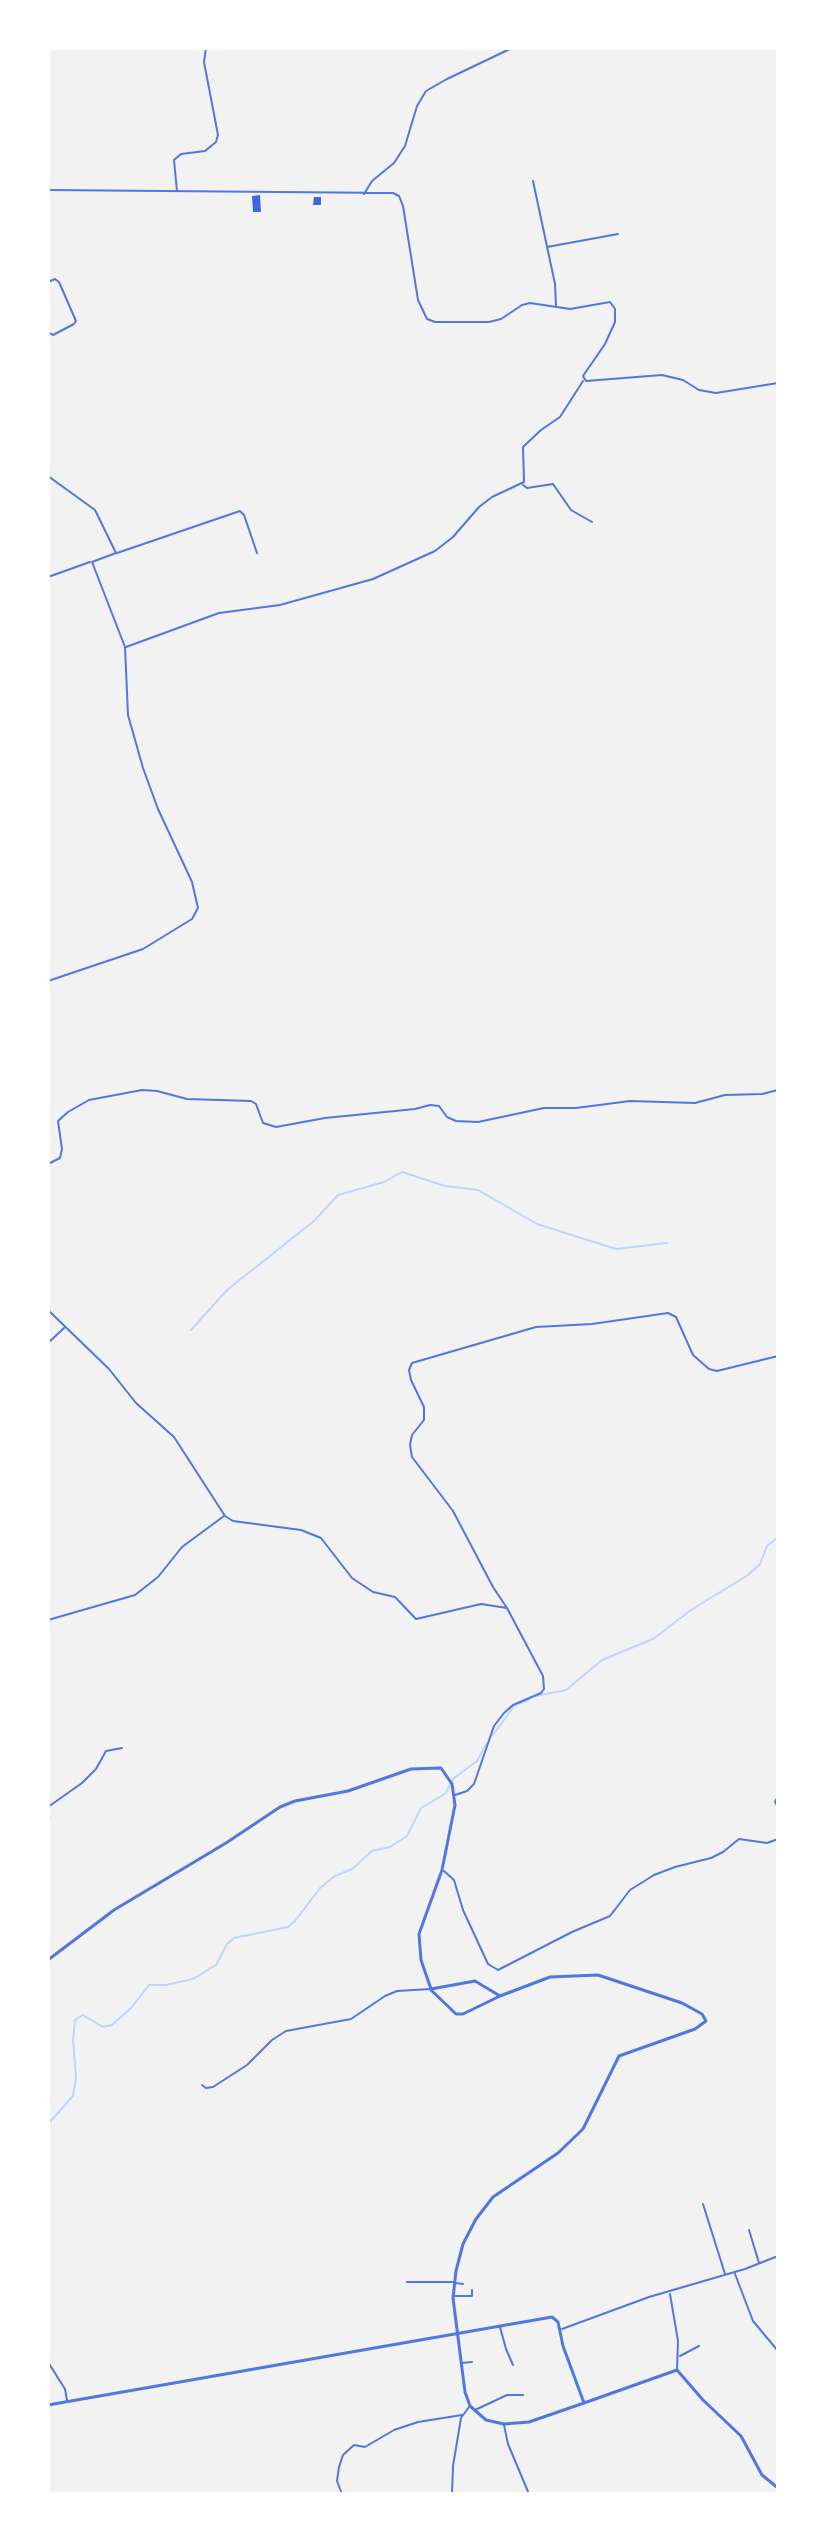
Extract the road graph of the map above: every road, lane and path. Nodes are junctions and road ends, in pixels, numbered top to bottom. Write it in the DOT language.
graph roads {
  1 [pos="206,48"];
  2 [pos="512,48"];
  3 [pos="533,181"];
  4 [pos="48,190"];
  5 [pos="177,192"];
  6 [pos="364,194"];
  7 [pos="618,234"];
  8 [pos="546,247"];
  9 [pos="48,282"];
  10 [pos="556,307"];
  11 [pos="48,332"];
  12 [pos="584,380"];
  13 [pos="778,383"];
  14 [pos="48,476"];
  15 [pos="522,484"];
  16 [pos="592,522"];
  17 [pos="116,553"];
  18 [pos="257,553"];
  19 [pos="92,562"];
  20 [pos="48,577"];
  21 [pos="125,647"];
  22 [pos="48,981"];
  23 [pos="778,1090"];
  24 [pos="48,1164"];
  25 [pos="48,1310"];
  26 [pos="64,1328"];
  27 [pos="48,1343"];
  28 [pos="778,1356"];
  29 [pos="225,1516"];
  30 [pos="507,1608"];
  31 [pos="48,1620"];
  32 [pos="122,1748"];
  33 [pos="454,1795"];
  34 [pos="778,1796"];
  35 [pos="48,1807"];
  36 [pos="778,1807"];
  37 [pos="778,1839"];
  38 [pos="442,1870"];
  39 [pos="48,1960"];
  40 [pos="431,1989"];
  41 [pos="500,1996"];
  42 [pos="202,2085"];
  43 [pos="703,2204"];
  44 [pos="749,2230"];
  45 [pos="778,2256"];
  46 [pos="458,2260"];
  47 [pos="464,2261"];
  48 [pos="759,2264"];
  49 [pos="735,2273"];
  50 [pos="725,2275"];
  51 [pos="407,2282"];
  52 [pos="454,2282"];
  53 [pos="463,2284"];
  54 [pos="472,2290"];
  55 [pos="669,2293"];
  56 [pos="454,2296"];
  57 [pos="500,2326"];
  58 [pos="560,2330"];
  59 [pos="457,2332"];
  60 [pos="699,2346"];
  61 [pos="778,2351"];
  62 [pos="679,2356"];
  63 [pos="48,2362"];
  64 [pos="472,2362"];
  65 [pos="461,2363"];
  66 [pos="513,2365"];
  67 [pos="677,2370"];
  68 [pos="523,2395"];
  69 [pos="68,2401"];
  70 [pos="584,2403"];
  71 [pos="48,2405"];
  72 [pos="470,2406"];
  73 [pos="474,2411"];
  74 [pos="462,2415"];
  75 [pos="504,2424"];
  76 [pos="778,2488"];
  77 [pos="342,2494"];
  78 [pos="454,2494"];
  79 [pos="529,2494"];
  1 -- 5 [label="street"];
  2 -- 6 [label="street"];
  3 -- 8 [label="street"];
  4 -- 5 [label="street"];
  5 -- 6 [label="street"];
  6 -- 10 [label="street"];
  7 -- 8 [label="street"];
  8 -- 10 [label="street"];
  9 -- 11 [label="street"];
  10 -- 12 [label="street"];
  12 -- 13 [label="street"];
  12 -- 15 [label="street"];
  14 -- 17 [label="street"];
  15 -- 16 [label="street"];
  15 -- 21 [label="street"];
  17 -- 18 [label="street"];
  17 -- 19 [label="street"];
  19 -- 20 [label="street"];
  19 -- 21 [label="street"];
  21 -- 22 [label="street"];
  23 -- 24 [label="street"];
  25 -- 26 [label="street"];
  26 -- 27 [label="street"];
  26 -- 29 [label="street"];
  28 -- 30 [label="street"];
  29 -- 30 [label="street"];
  29 -- 31 [label="street"];
  30 -- 33 [label="street"];
  32 -- 35 [label="street"];
  33 -- 38 [label="street"];
  33 -- 39 [label="street"];
  34 -- 36 [label="street"];
  37 -- 38 [label="street"];
  38 -- 40 [label="street"];
  40 -- 41 [label="street"];
  40 -- 41 [label="street"];
  40 -- 42 [label="street"];
  41 -- 46 [label="street"];
  43 -- 50 [label="street"];
  44 -- 48 [label="street"];
  45 -- 48 [label="street"];
  46 -- 47 [label="street"];
  46 -- 52 [label="street"];
  48 -- 49 [label="street"];
  49 -- 50 [label="street"];
  49 -- 61 [label="street"];
  50 -- 55 [label="street"];
  51 -- 52 [label="street"];
  52 -- 53 [label="street"];
  52 -- 56 [label="street"];
  54 -- 56 [label="street"];
  55 -- 58 [label="street"];
  55 -- 62 [label="street"];
  56 -- 59 [label="street"];
  57 -- 58 [label="street"];
  57 -- 59 [label="street"];
  57 -- 66 [label="street"];
  58 -- 70 [label="street"];
  59 -- 65 [label="street"];
  59 -- 69 [label="street"];
  60 -- 62 [label="street"];
  62 -- 67 [label="street"];
  63 -- 69 [label="street"];
  64 -- 65 [label="street"];
  65 -- 72 [label="street"];
  67 -- 70 [label="street"];
  67 -- 76 [label="street"];
  68 -- 73 [label="street"];
  69 -- 71 [label="street"];
  70 -- 75 [label="street"];
  72 -- 73 [label="street"];
  72 -- 74 [label="street"];
  73 -- 75 [label="street"];
  74 -- 77 [label="street"];
  74 -- 78 [label="street"];
  75 -- 79 [label="street"];
}
